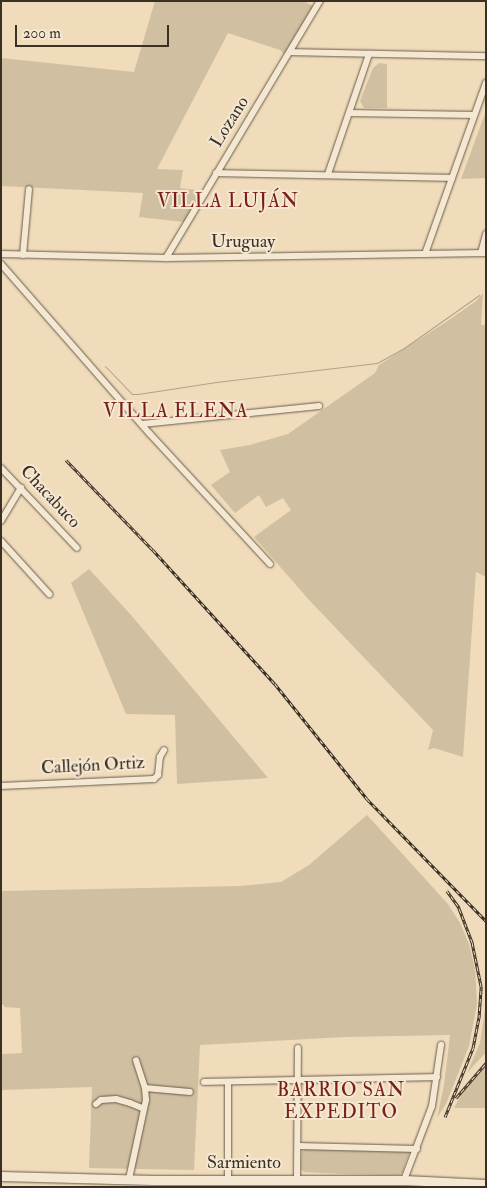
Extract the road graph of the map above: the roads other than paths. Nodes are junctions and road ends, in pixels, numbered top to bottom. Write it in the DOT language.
graph roads {
  1 [pos="320,1"];
  2 [pos="290,52"];
  3 [pos="369,54"];
  4 [pos="486,56"];
  5 [pos="486,83"];
  6 [pos="350,113"];
  7 [pos="474,115"];
  8 [pos="216,173"];
  9 [pos="328,174"];
  10 [pos="452,178"];
  11 [pos="29,189"];
  12 [pos="486,234"];
  13 [pos="483,253"];
  14 [pos="1,254"];
  15 [pos="425,254"];
  16 [pos="23,255"];
  17 [pos="166,258"];
  18 [pos="1,264"];
  19 [pos="319,406"];
  20 [pos="142,424"];
  21 [pos="1,468"];
  22 [pos="21,488"];
  23 [pos="1,521"];
  24 [pos="1,541"];
  25 [pos="77,548"];
  26 [pos="270,564"];
  27 [pos="49,594"];
  28 [pos="164,750"];
  29 [pos="1,786"];
  30 [pos="441,1045"];
  31 [pos="298,1048"];
  32 [pos="136,1060"];
  33 [pos="437,1077"];
  34 [pos="298,1080"];
  35 [pos="204,1082"];
  36 [pos="228,1082"];
  37 [pos="145,1088"];
  38 [pos="190,1092"];
  39 [pos="96,1104"];
  40 [pos="144,1109"];
  41 [pos="298,1146"];
  42 [pos="417,1149"];
  43 [pos="1,1176"];
  44 [pos="129,1179"];
  45 [pos="228,1180"];
  46 [pos="297,1180"];
  47 [pos="404,1180"];
  48 [pos="442,1184"];
  49 [pos="486,1184"];
  1 -- 2 [label="street, Lozano"];
  2 -- 3 [label="street"];
  2 -- 8 [label="street, Lozano"];
  3 -- 4 [label="street"];
  3 -- 6 [label="street"];
  5 -- 7 [label="street"];
  6 -- 7 [label="street"];
  6 -- 9 [label="street"];
  7 -- 10 [label="street"];
  8 -- 9 [label="street"];
  8 -- 17 [label="street, Lozano"];
  9 -- 10 [label="street"];
  10 -- 15 [label="street"];
  11 -- 16 [label="street"];
  12 -- 13 [label="street"];
  13 -- 15 [label="street, Uruguay"];
  14 -- 16 [label="street, Uruguay"];
  15 -- 17 [label="street, Uruguay"];
  16 -- 17 [label="street, Uruguay"];
  18 -- 20 [label="street"];
  19 -- 20 [label="street"];
  20 -- 26 [label="street"];
  21 -- 22 [label="street, Chacabuco"];
  22 -- 23 [label="street"];
  22 -- 25 [label="street, Chacabuco"];
  24 -- 27 [label="street"];
  28 -- 29 [label="street, Callejón Ortiz"];
  30 -- 33 [label="street"];
  31 -- 34 [label="street"];
  32 -- 37 [label="street"];
  33 -- 34 [label="street"];
  33 -- 42 [label="street"];
  34 -- 36 [label="street"];
  34 -- 41 [label="street"];
  35 -- 36 [label="street"];
  36 -- 45 [label="street"];
  37 -- 38 [label="street"];
  37 -- 40 [label="street"];
  39 -- 40 [label="street"];
  40 -- 44 [label="street"];
  41 -- 42 [label="street"];
  41 -- 46 [label="street"];
  42 -- 47 [label="street"];
  43 -- 44 [label="main road, Sarmiento"];
  44 -- 45 [label="main road, Sarmiento"];
  45 -- 46 [label="main road, Sarmiento"];
  46 -- 47 [label="main road, Sarmiento"];
  47 -- 48 [label="main road, Sarmiento"];
  48 -- 49 [label="main road, Sarmiento"];
}
